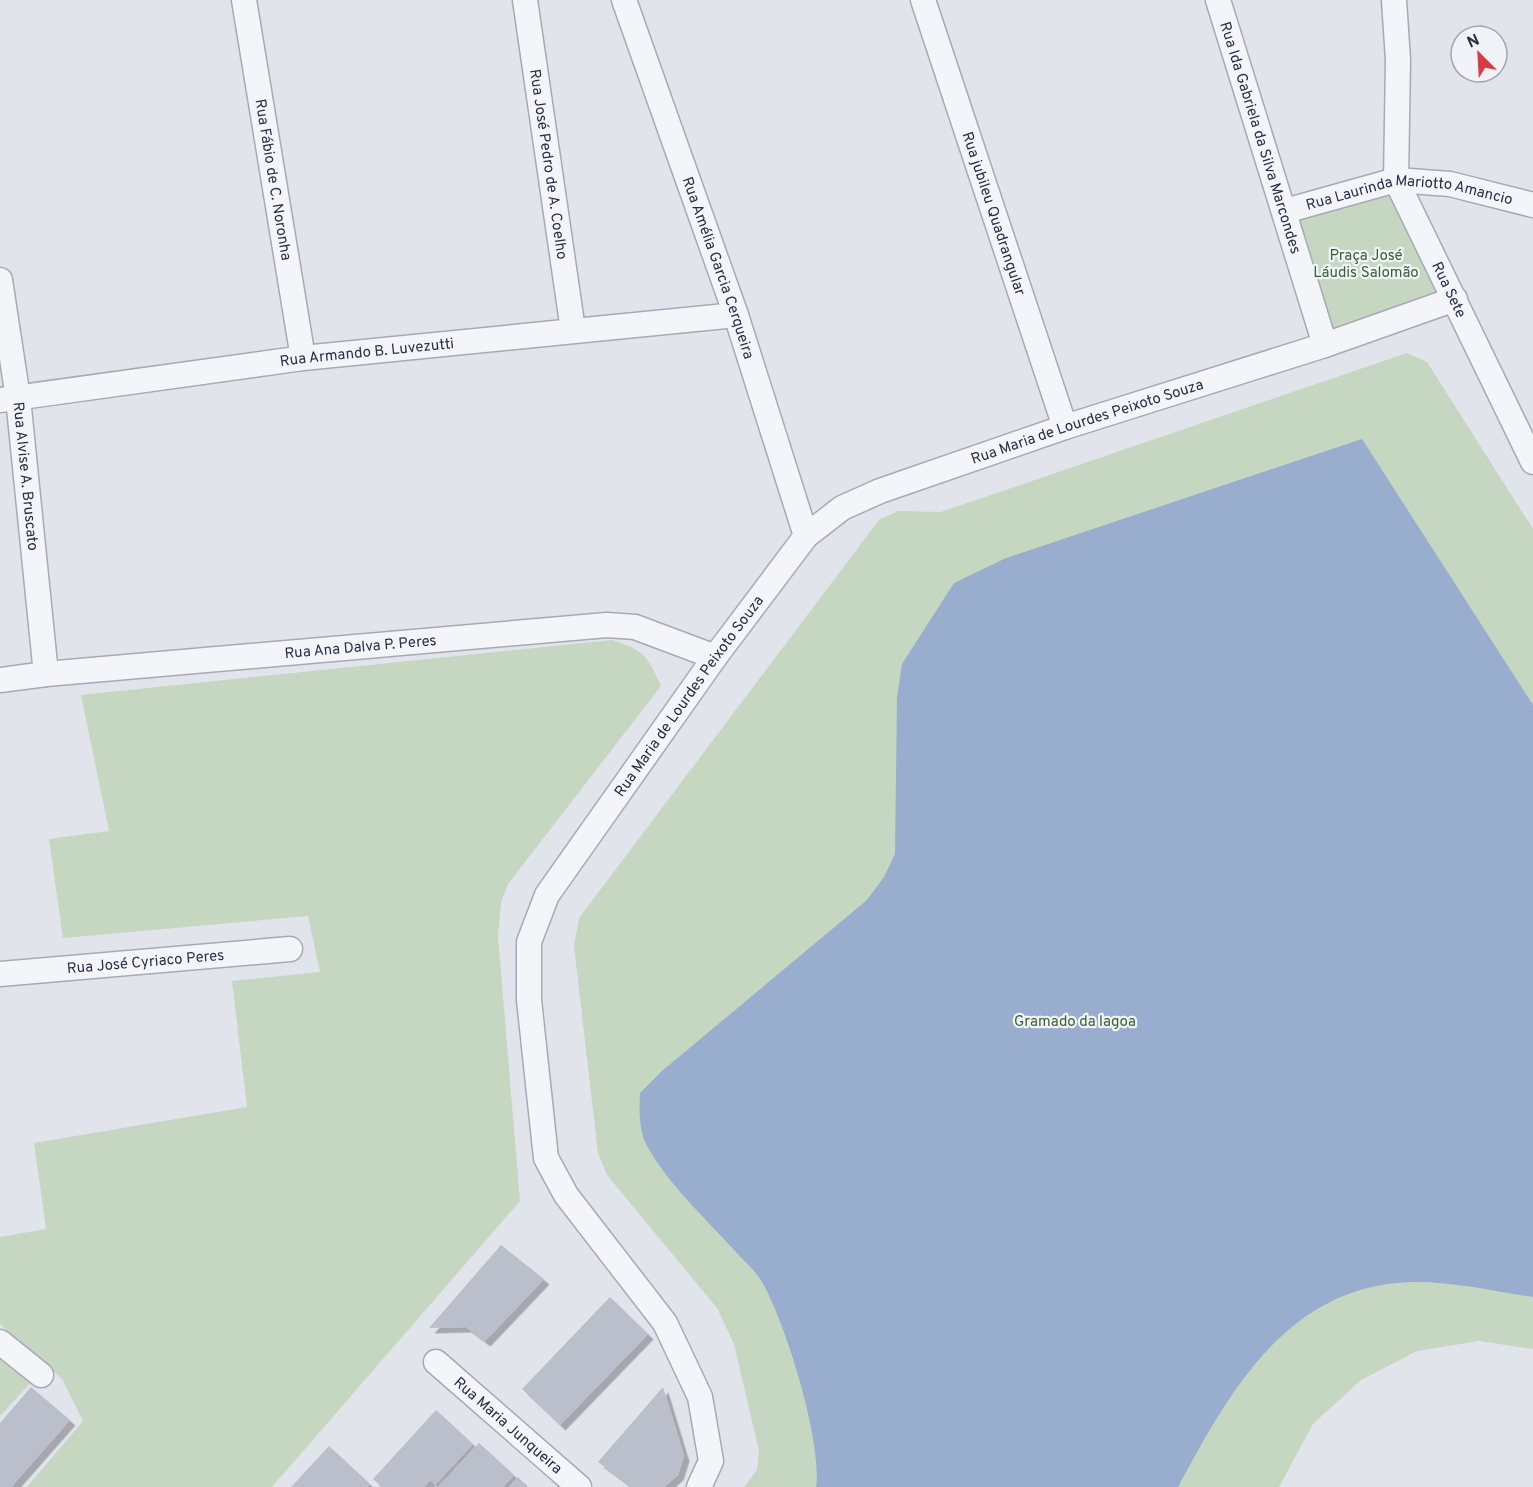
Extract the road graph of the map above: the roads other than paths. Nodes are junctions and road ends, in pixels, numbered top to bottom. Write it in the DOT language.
graph roads {
  1 [pos="244,0"];
  2 [pos="525,0"];
  3 [pos="624,0"];
  4 [pos="923,0"];
  5 [pos="1218,0"];
  6 [pos="1394,0"];
  7 [pos="1396,180"];
  8 [pos="1533,205"];
  9 [pos="1285,211"];
  10 [pos="0,280"];
  11 [pos="1455,299"];
  12 [pos="736,315"];
  13 [pos="573,330"];
  14 [pos="1325,345"];
  15 [pos="303,358"];
  16 [pos="9,399"];
  17 [pos="1065,427"];
  18 [pos="1533,462"];
  19 [pos="807,536"];
  20 [pos="715,657"];
  21 [pos="46,674"];
  22 [pos="0,680"];
  23 [pos="290,949"];
  24 [pos="0,974"];
  25 [pos="0,1342"];
  26 [pos="436,1362"];
  27 [pos="40,1376"];
  28 [pos="579,1487"];
  29 [pos="699,1487"];
  1 -- 15 [label="street, Rua Fábio de C. Noronha"];
  2 -- 13 [label="street, Rua José Pedro de A. Coelho"];
  3 -- 12 [label="street, Rua Amélia Garcia Cerqueira"];
  4 -- 17 [label="street, Rua jubileu Quadrangular"];
  5 -- 9 [label="street, Rua Ida Gabriela da Silva Marcondes"];
  6 -- 7 [label="street, Rua Sete"];
  7 -- 8 [label="street, Rua Laurinda Mariotto Amancio"];
  7 -- 9 [label="street, Rua Laurinda Mariotto Amancio"];
  7 -- 11 [label="street, Rua Sete"];
  9 -- 14 [label="street, Rua Ida Gabriela da Silva Marcondes"];
  10 -- 16 [label="street, Rua Alvise A. Bruscato"];
  11 -- 14 [label="street, Rua Maria de Lourdes Peixoto Souza"];
  11 -- 18 [label="street, Rua Sete"];
  12 -- 13 [label="street, Rua Armando B. Luvezutti"];
  12 -- 19 [label="street, Rua Amélia Garcia Cerqueira"];
  13 -- 15 [label="street, Rua Armando B. Luvezutti"];
  14 -- 17 [label="street, Rua Maria de Lourdes Peixoto Souza"];
  15 -- 16 [label="street, Rua Armando B. Luvezutti"];
  16 -- 21 [label="street, Rua Alvise A. Bruscato"];
  17 -- 19 [label="street, Rua Maria de Lourdes Peixoto Souza"];
  19 -- 20 [label="street, Rua Maria de Lourdes Peixoto Souza"];
  20 -- 21 [label="street, Rua Ana Dalva P. Peres"];
  20 -- 29 [label="street, Rua Maria de Lourdes Peixoto Souza"];
  21 -- 22 [label="street, Rua Ana Dalva P. Peres"];
  23 -- 24 [label="street, Rua José Cyriaco Peres"];
  25 -- 27 [label="street"];
  26 -- 28 [label="street, Rua Maria Junqueira"];
}
